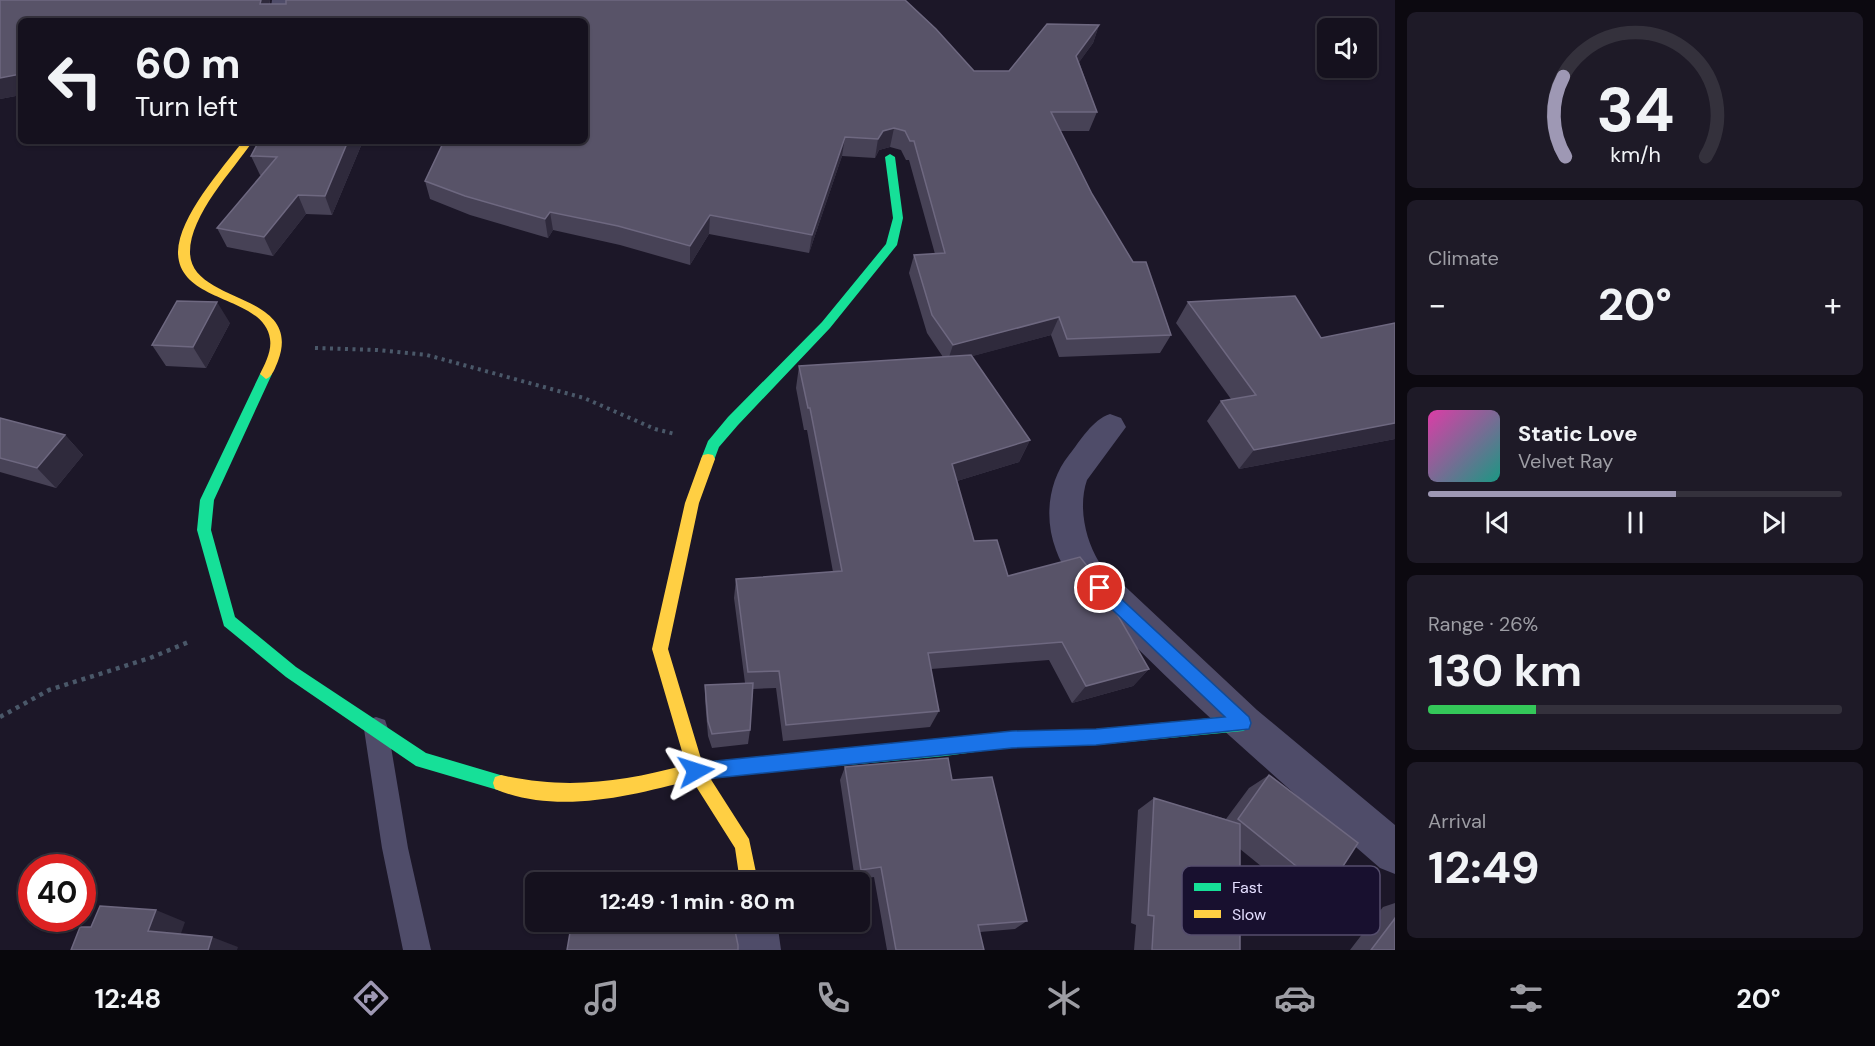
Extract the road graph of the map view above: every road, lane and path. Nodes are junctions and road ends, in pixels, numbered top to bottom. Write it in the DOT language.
graph roads {
  1 [pos="283,0"];
  2 [pos="280,18"];
  3 [pos="246,144"];
  4 [pos="890,157"];
  5 [pos="275,351"];
  6 [pos="1110,427"];
  7 [pos="713,445"];
  8 [pos="229,621"];
  9 [pos="0,717"];
  10 [pos="1243,723"];
  11 [pos="376,729"];
  12 [pos="696,771"];
  13 [pos="1395,853"];
  14 [pos="747,872"];
  15 [pos="756,932"];
  16 [pos="417,950"];
  17 [pos="759,950"];
  1 -- 2 [label="street"];
  3 -- 5 [label="street"];
  4 -- 7 [label="street"];
  5 -- 7 [label="path"];
  5 -- 8 [label="street"];
  6 -- 10 [label="street"];
  7 -- 12 [label="street"];
  8 -- 9 [label="path"];
  8 -- 11 [label="street"];
  10 -- 12 [label="street"];
  10 -- 13 [label="street"];
  11 -- 12 [label="street"];
  11 -- 16 [label="lane"];
  12 -- 14 [label="street"];
  15 -- 17 [label="street"];
}
